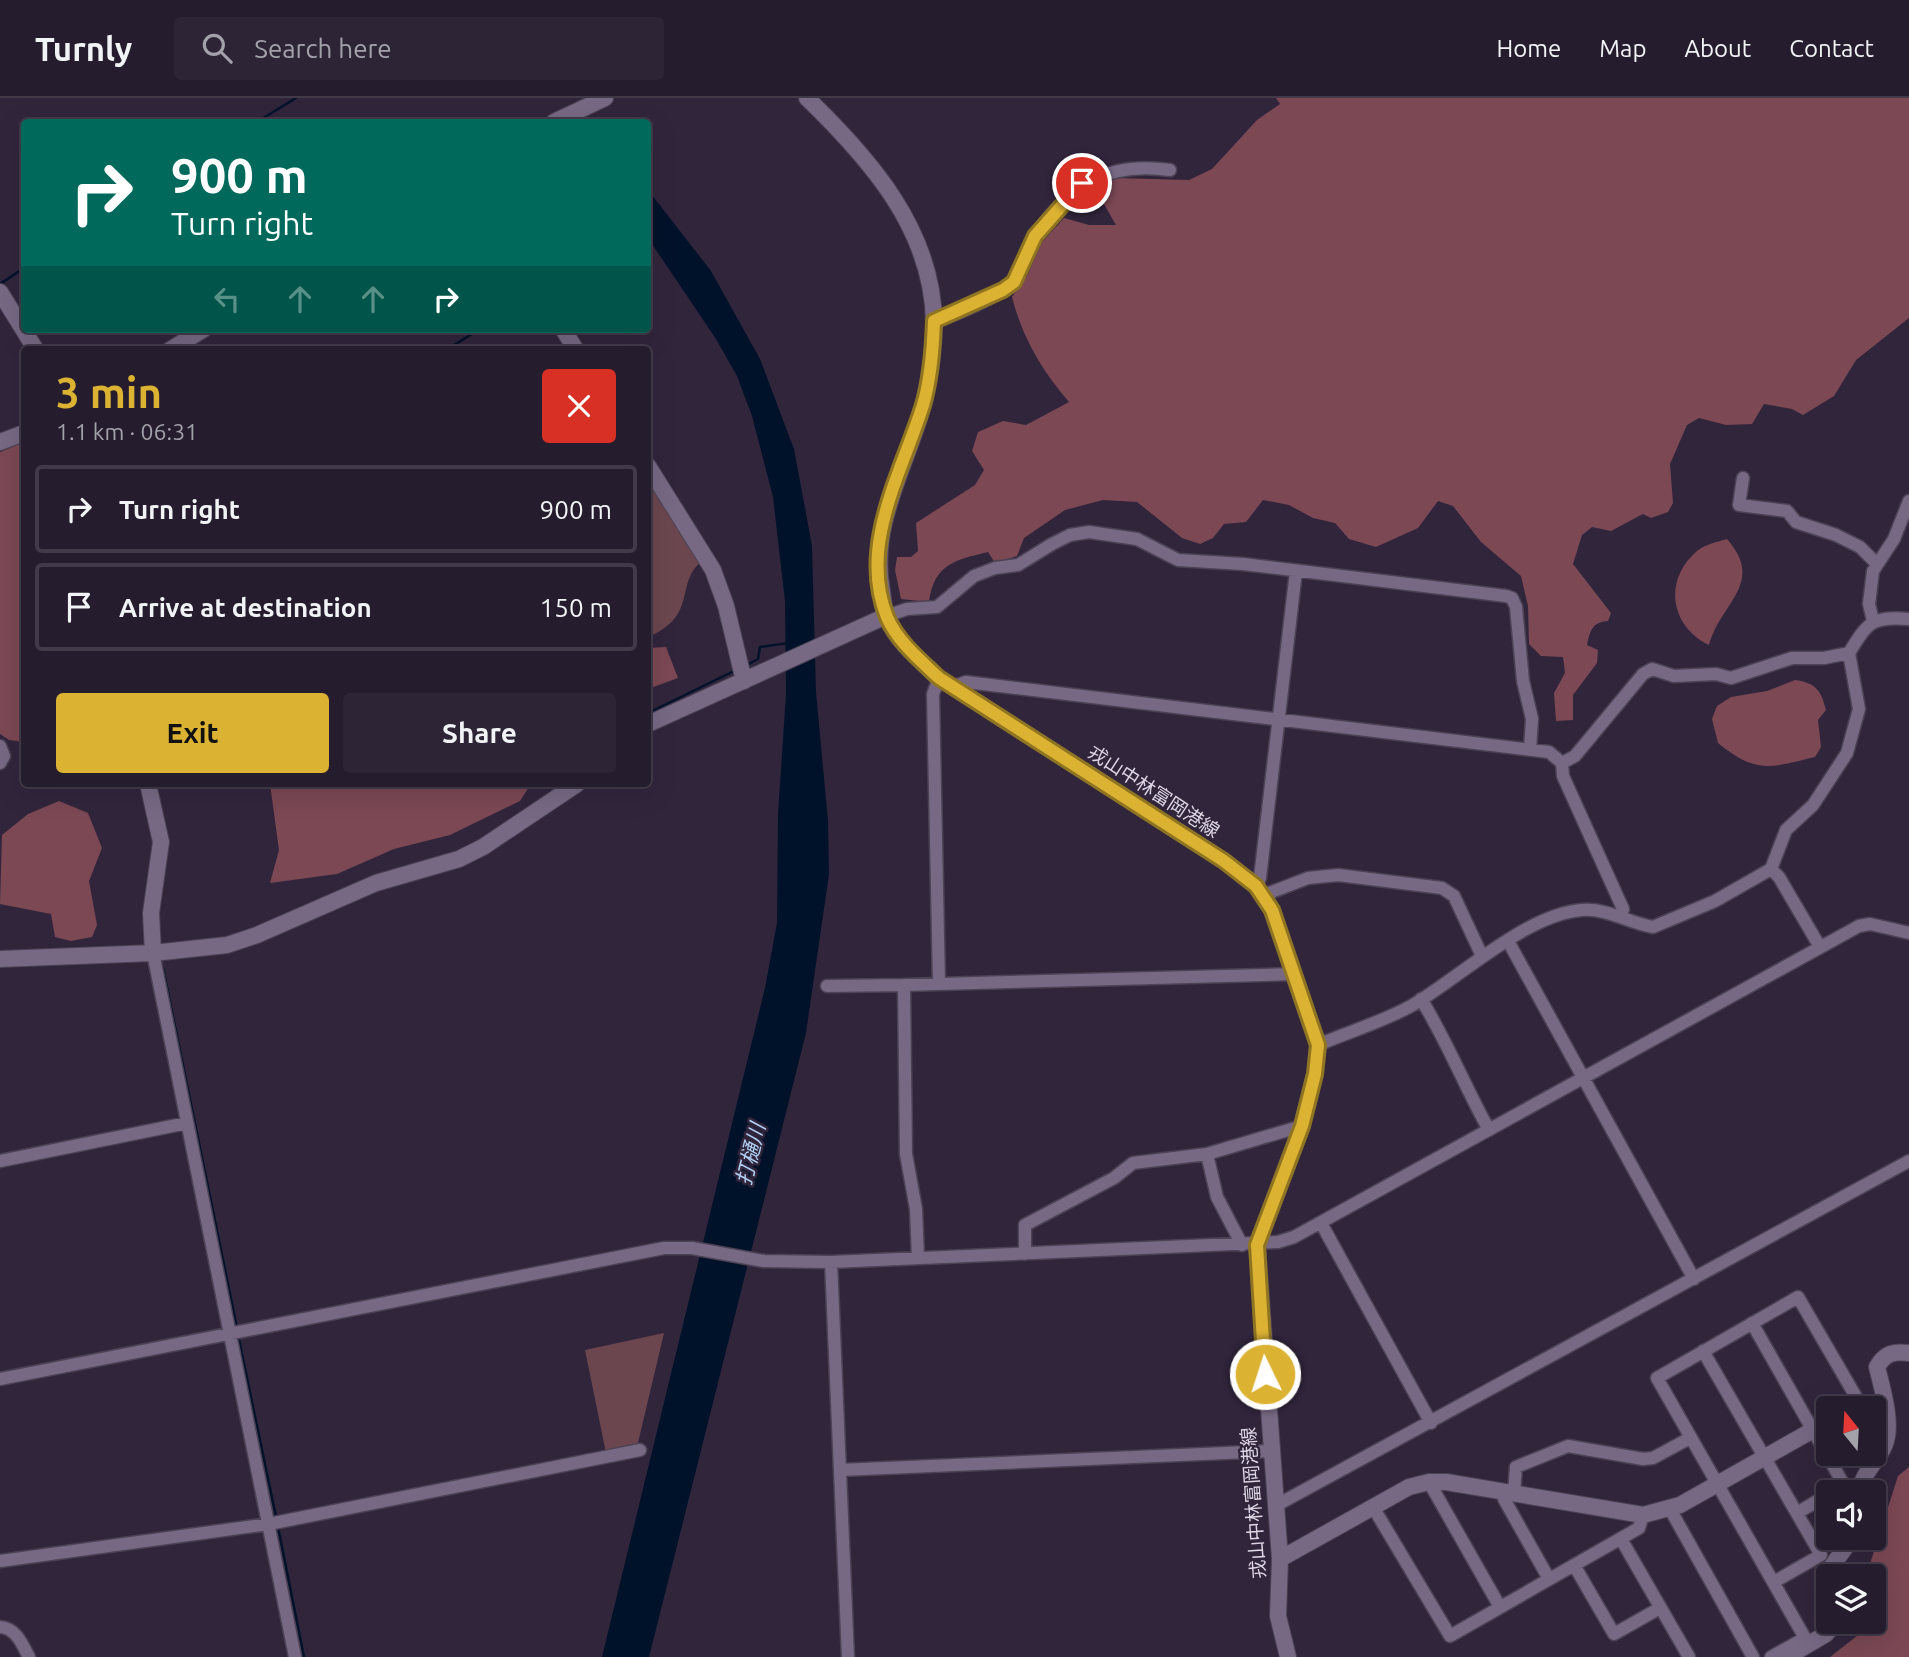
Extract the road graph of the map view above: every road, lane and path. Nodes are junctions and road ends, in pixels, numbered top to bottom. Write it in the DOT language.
graph roads {
  1 [pos="807,98"];
  2 [pos="601,100"];
  3 [pos="560,119"];
  4 [pos="1170,170"];
  5 [pos="0,292"];
  6 [pos="934,321"];
  7 [pos="21,326"];
  8 [pos="198,333"];
  9 [pos="176,346"];
  10 [pos="21,434"];
  11 [pos="0,442"];
  12 [pos="651,471"];
  13 [pos="1744,478"];
  14 [pos="1909,501"];
  15 [pos="1876,562"];
  16 [pos="1296,570"];
  17 [pos="886,617"];
  18 [pos="1909,619"];
  19 [pos="1873,621"];
  20 [pos="1849,653"];
  21 [pos="744,681"];
  22 [pos="945,682"];
  23 [pos="1279,720"];
  24 [pos="651,723"];
  25 [pos="0,747"];
  26 [pos="1530,749"];
  27 [pos="0,763"];
  28 [pos="1562,763"];
  29 [pos="149,787"];
  30 [pos="573,787"];
  31 [pos="1771,869"];
  32 [pos="1260,890"];
  33 [pos="1620,917"];
  34 [pos="1909,933"];
  35 [pos="1508,941"];
  36 [pos="1820,947"];
  37 [pos="153,953"];
  38 [pos="1482,956"];
  39 [pos="0,959"];
  40 [pos="1295,974"];
  41 [pos="939,984"];
  42 [pos="904,985"];
  43 [pos="827,986"];
  44 [pos="1421,999"];
  45 [pos="1318,1045"];
  46 [pos="1584,1078"];
  47 [pos="187,1123"];
  48 [pos="1302,1126"];
  49 [pos="1489,1130"];
  50 [pos="1207,1154"];
  51 [pos="0,1161"];
  52 [pos="1909,1161"];
  53 [pos="1321,1223"];
  54 [pos="1250,1245"];
  55 [pos="1025,1254"];
  56 [pos="918,1258"];
  57 [pos="831,1262"];
  58 [pos="1694,1279"];
  59 [pos="1752,1323"];
  60 [pos="230,1333"];
  61 [pos="1703,1351"];
  62 [pos="1909,1353"];
  63 [pos="0,1379"];
  64 [pos="1849,1396"];
  65 [pos="1431,1423"];
  66 [pos="1816,1428"];
  67 [pos="1813,1430"];
  68 [pos="1690,1438"];
  69 [pos="640,1450"];
  70 [pos="1271,1451"];
  71 [pos="1765,1458"];
  72 [pos="840,1470"];
  73 [pos="1841,1480"];
  74 [pos="1863,1480"];
  75 [pos="1429,1482"];
  76 [pos="1718,1484"];
  77 [pos="1509,1492"];
  78 [pos="1816,1501"];
  79 [pos="1275,1506"];
  80 [pos="1373,1507"];
  81 [pos="1670,1509"];
  82 [pos="1797,1513"];
  83 [pos="1643,1515"];
  84 [pos="269,1524"];
  85 [pos="1621,1539"];
  86 [pos="1280,1559"];
  87 [pos="0,1561"];
  88 [pos="1574,1565"];
  89 [pos="1549,1579"];
  90 [pos="1774,1582"];
  91 [pos="1500,1607"];
  92 [pos="1660,1608"];
  93 [pos="0,1627"];
  94 [pos="1826,1634"];
  95 [pos="29,1657"];
  96 [pos="295,1657"];
  97 [pos="848,1657"];
  98 [pos="1288,1657"];
  99 [pos="1689,1657"];
  100 [pos="1753,1657"];
  101 [pos="1771,1657"];
  102 [pos="1787,1657"];
  1 -- 6 [label="street, 戎山中林富岡港線"];
  2 -- 3 [label="street"];
  4 -- 6 [label="street"];
  5 -- 7 [label="street"];
  6 -- 17 [label="street, 戎山中林富岡港線"];
  8 -- 9 [label="street"];
  10 -- 11 [label="street"];
  12 -- 21 [label="street"];
  13 -- 15 [label="street"];
  14 -- 15 [label="street"];
  15 -- 19 [label="street"];
  16 -- 17 [label="street"];
  16 -- 23 [label="street"];
  16 -- 26 [label="street"];
  17 -- 21 [label="street"];
  17 -- 22 [label="street, 戎山中林富岡港線"];
  18 -- 19 [label="street"];
  19 -- 20 [label="street"];
  20 -- 28 [label="street"];
  20 -- 31 [label="street"];
  21 -- 24 [label="street"];
  22 -- 23 [label="street"];
  22 -- 32 [label="street, 戎山中林富岡港線"];
  22 -- 41 [label="street"];
  23 -- 26 [label="street"];
  23 -- 32 [label="street"];
  25 -- 27 [label="street"];
  26 -- 28 [label="street"];
  28 -- 33 [label="street"];
  29 -- 37 [label="street"];
  30 -- 37 [label="street"];
  31 -- 33 [label="street"];
  31 -- 36 [label="street"];
  32 -- 38 [label="street"];
  32 -- 40 [label="street, 戎山中林富岡港線"];
  33 -- 35 [label="street"];
  34 -- 36 [label="street"];
  35 -- 38 [label="street"];
  35 -- 46 [label="street"];
  36 -- 46 [label="street"];
  37 -- 39 [label="street"];
  37 -- 47 [label="street"];
  38 -- 44 [label="street"];
  40 -- 41 [label="street"];
  40 -- 45 [label="street, 戎山中林富岡港線"];
  41 -- 42 [label="street"];
  42 -- 43 [label="street"];
  42 -- 56 [label="street"];
  44 -- 45 [label="street"];
  44 -- 49 [label="street"];
  45 -- 48 [label="street, 戎山中林富岡港線"];
  46 -- 49 [label="street"];
  46 -- 58 [label="street"];
  47 -- 51 [label="street"];
  47 -- 60 [label="street"];
  48 -- 50 [label="street"];
  48 -- 54 [label="street, 戎山中林富岡港線"];
  49 -- 53 [label="street"];
  50 -- 54 [label="street"];
  50 -- 55 [label="street"];
  52 -- 58 [label="street"];
  53 -- 54 [label="street"];
  53 -- 65 [label="street"];
  54 -- 55 [label="street"];
  54 -- 70 [label="street, 戎山中林富岡港線"];
  55 -- 56 [label="street"];
  56 -- 57 [label="street"];
  57 -- 60 [label="street"];
  57 -- 72 [label="street"];
  58 -- 65 [label="street"];
  59 -- 61 [label="street"];
  59 -- 64 [label="street"];
  59 -- 67 [label="street"];
  60 -- 63 [label="street"];
  60 -- 84 [label="street"];
  61 -- 68 [label="street"];
  61 -- 71 [label="street"];
  62 -- 74 [label="street"];
  65 -- 79 [label="street"];
  66 -- 67 [label="street"];
  67 -- 71 [label="street"];
  67 -- 73 [label="street"];
  68 -- 76 [label="street"];
  68 -- 77 [label="street"];
  69 -- 84 [label="street"];
  70 -- 72 [label="street"];
  70 -- 79 [label="street, 戎山中林富岡港線"];
  71 -- 76 [label="street"];
  71 -- 82 [label="street"];
  72 -- 97 [label="street"];
  75 -- 77 [label="street"];
  75 -- 80 [label="street"];
  75 -- 91 [label="street"];
  76 -- 81 [label="street"];
  76 -- 90 [label="street"];
  77 -- 83 [label="street"];
  77 -- 89 [label="street"];
  78 -- 82 [label="street"];
  79 -- 86 [label="street, 戎山中林富岡港線"];
  80 -- 86 [label="street"];
  80 -- 91 [label="street"];
  81 -- 83 [label="street"];
  81 -- 100 [label="street"];
  82 -- 90 [label="street"];
  83 -- 85 [label="street"];
  84 -- 87 [label="street"];
  84 -- 96 [label="street"];
  85 -- 88 [label="street"];
  85 -- 92 [label="street"];
  86 -- 98 [label="street, 戎山中林富岡港線"];
  88 -- 89 [label="street"];
  88 -- 92 [label="street"];
  89 -- 91 [label="street"];
  90 -- 101 [label="street"];
  92 -- 99 [label="street"];
  93 -- 95 [label="street"];
  94 -- 102 [label="street"];
}
